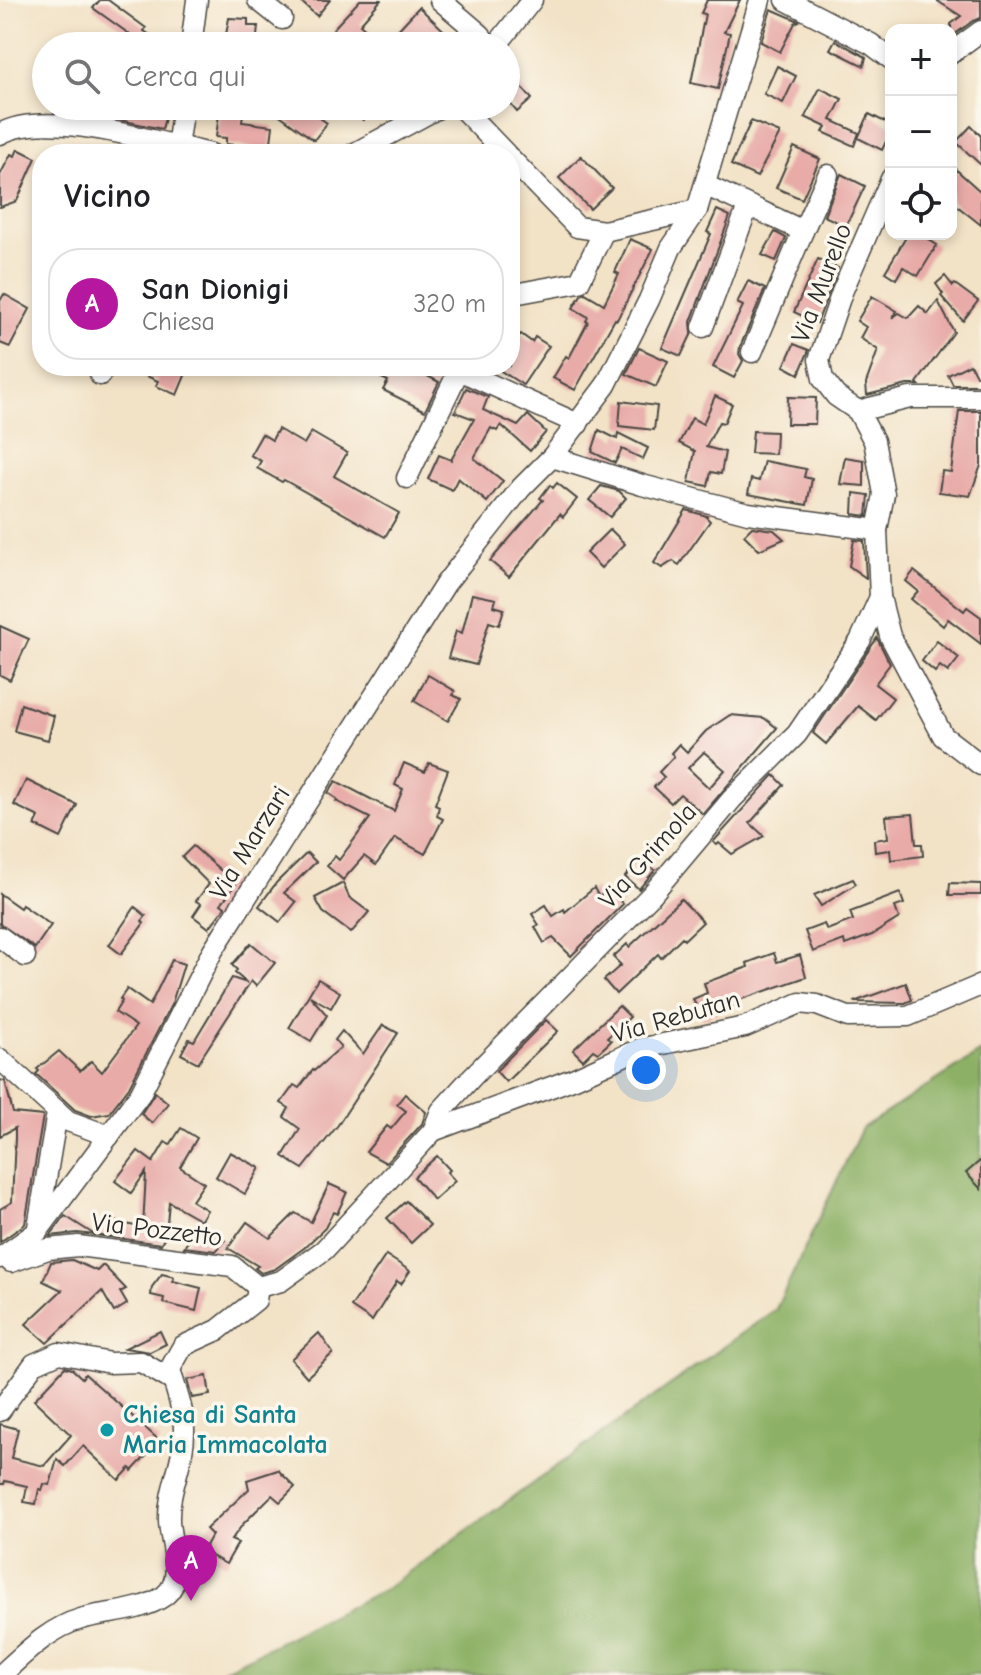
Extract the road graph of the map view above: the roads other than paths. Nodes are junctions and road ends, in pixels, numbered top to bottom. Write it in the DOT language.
graph roads {
  1 [pos="197,0"];
  2 [pos="258,0"];
  3 [pos="440,0"];
  4 [pos="532,0"];
  5 [pos="760,0"];
  6 [pos="786,0"];
  7 [pos="282,19"];
  8 [pos="981,31"];
  9 [pos="193,32"];
  10 [pos="477,32"];
  11 [pos="507,32"];
  12 [pos="957,49"];
  13 [pos="885,54"];
  14 [pos="181,120"];
  15 [pos="416,120"];
  16 [pos="473,120"];
  17 [pos="0,134"];
  18 [pos="155,144"];
  19 [pos="177,144"];
  20 [pos="372,144"];
  21 [pos="496,144"];
  22 [pos="520,168"];
  23 [pos="828,175"];
  24 [pos="705,185"];
  25 [pos="885,193"];
  26 [pos="748,206"];
  27 [pos="697,210"];
  28 [pos="604,231"];
  29 [pos="803,231"];
  30 [pos="520,293"];
  31 [pos="703,327"];
  32 [pos="752,352"];
  33 [pos="452,376"];
  34 [pos="475,376"];
  35 [pos="981,398"];
  36 [pos="858,411"];
  37 [pos="578,424"];
  38 [pos="552,457"];
  39 [pos="407,478"];
  40 [pos="877,530"];
  41 [pos="880,597"];
  42 [pos="981,765"];
  43 [pos="0,937"];
  44 [pos="25,956"];
  45 [pos="981,985"];
  46 [pos="0,1059"];
  47 [pos="57,1113"];
  48 [pos="433,1131"];
  49 [pos="109,1136"];
  50 [pos="37,1232"];
  51 [pos="0,1258"];
  52 [pos="0,1268"];
  53 [pos="258,1287"];
  54 [pos="173,1381"];
  55 [pos="0,1411"];
  56 [pos="1,1675"];
  1 -- 9 [label="street"];
  2 -- 7 [label="street"];
  3 -- 10 [label="street"];
  4 -- 11 [label="street"];
  5 -- 24 [label="street, Via Marzari"];
  6 -- 13 [label="street"];
  8 -- 12 [label="street"];
  14 -- 19 [label="street"];
  15 -- 20 [label="street"];
  16 -- 21 [label="street"];
  17 -- 18 [label="street"];
  22 -- 28 [label="street"];
  23 -- 29 [label="street"];
  24 -- 26 [label="street"];
  24 -- 27 [label="street, Via Marzari"];
  25 -- 36 [label="street, Via Murello"];
  26 -- 29 [label="street"];
  26 -- 31 [label="street"];
  27 -- 28 [label="street"];
  27 -- 37 [label="street, Via Marzari"];
  28 -- 30 [label="street"];
  29 -- 32 [label="street"];
  33 -- 39 [label="street"];
  34 -- 37 [label="street"];
  35 -- 36 [label="street"];
  36 -- 40 [label="street"];
  37 -- 38 [label="street, Via Marzari"];
  38 -- 40 [label="street"];
  38 -- 49 [label="street, Via Marzari"];
  40 -- 41 [label="street"];
  41 -- 42 [label="street"];
  41 -- 48 [label="street, Via Grimola"];
  43 -- 44 [label="street"];
  45 -- 48 [label="street, Via Rebutan"];
  46 -- 47 [label="street"];
  47 -- 49 [label="street"];
  47 -- 50 [label="street"];
  48 -- 53 [label="street"];
  49 -- 50 [label="street, Via Marzari"];
  50 -- 51 [label="street, Via Marzari"];
  52 -- 53 [label="street, Via Pozzetto"];
  53 -- 54 [label="street"];
  54 -- 55 [label="street"];
  54 -- 56 [label="street"];
}
